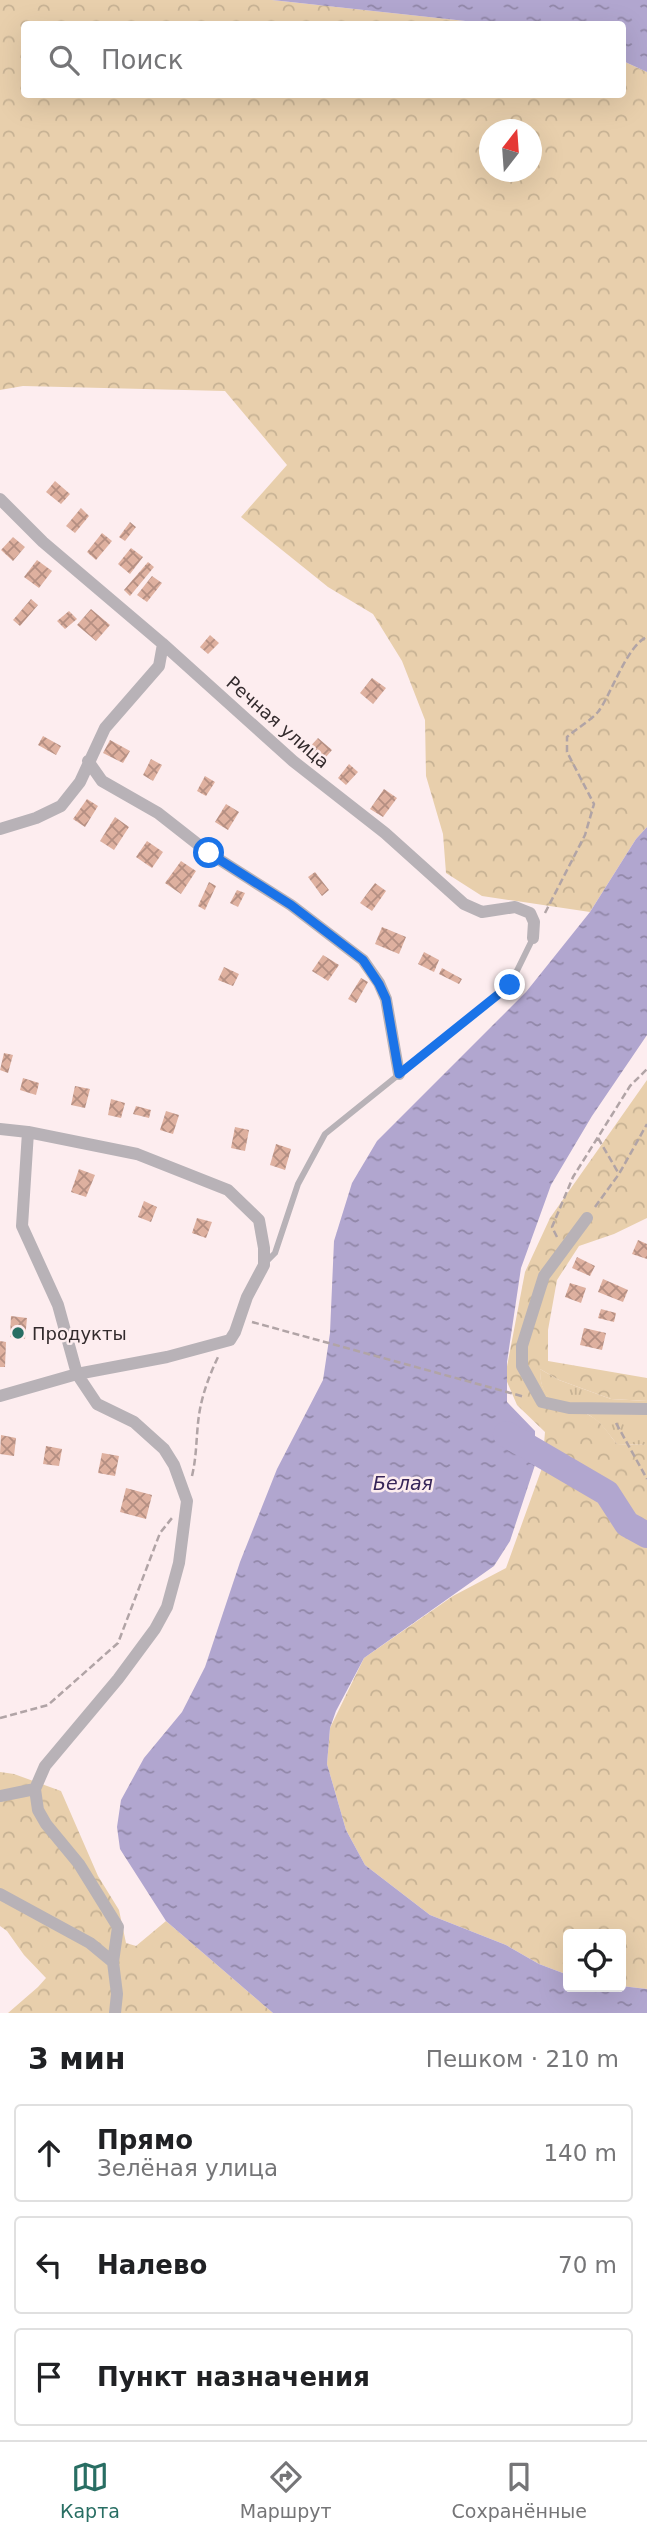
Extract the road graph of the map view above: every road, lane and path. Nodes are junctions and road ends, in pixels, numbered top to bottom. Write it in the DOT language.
graph roads {
  1 [pos="0,499"];
  2 [pos="647,637"];
  3 [pos="163,644"];
  4 [pos="89,761"];
  5 [pos="0,829"];
  6 [pos="544,915"];
  7 [pos="533,938"];
  8 [pos="647,1069"];
  9 [pos="399,1074"];
  10 [pos="647,1124"];
  11 [pos="0,1129"];
  12 [pos="28,1132"];
  13 [pos="598,1138"];
  14 [pos="619,1174"];
  15 [pos="587,1218"];
  16 [pos="565,1248"];
  17 [pos="264,1265"];
  18 [pos="240,1319"];
  19 [pos="230,1340"];
  20 [pos="77,1374"];
  21 [pos="0,1396"];
  22 [pos="542,1402"];
  23 [pos="610,1407"];
  24 [pos="647,1409"];
  25 [pos="647,1479"];
  26 [pos="187,1501"];
  27 [pos="0,1718"];
  28 [pos="35,1789"];
  29 [pos="0,1796"];
  30 [pos="0,1894"];
  31 [pos="113,1962"];
  32 [pos="115,2013"];
  1 -- 3 [label="street, Речная улица"];
  2 -- 6 [label="path"];
  3 -- 4 [label="street"];
  3 -- 7 [label="street, Речная улица"];
  4 -- 5 [label="street"];
  4 -- 9 [label="street"];
  7 -- 9 [label="lane"];
  8 -- 13 [label="path"];
  9 -- 17 [label="lane"];
  10 -- 14 [label="path"];
  11 -- 12 [label="street"];
  12 -- 17 [label="street"];
  12 -- 20 [label="street"];
  13 -- 14 [label="path"];
  13 -- 16 [label="path"];
  14 -- 15 [label="path"];
  15 -- 16 [label="street"];
  16 -- 22 [label="street"];
  17 -- 18 [label="street"];
  18 -- 19 [label="street"];
  18 -- 22 [label="path"];
  19 -- 20 [label="street"];
  19 -- 26 [label="path"];
  20 -- 21 [label="street"];
  20 -- 26 [label="street"];
  22 -- 23 [label="street"];
  23 -- 24 [label="street"];
  23 -- 25 [label="path"];
  26 -- 27 [label="path"];
  26 -- 28 [label="street"];
  28 -- 29 [label="street"];
  28 -- 31 [label="street"];
  30 -- 31 [label="street"];
  31 -- 32 [label="street"];
}
